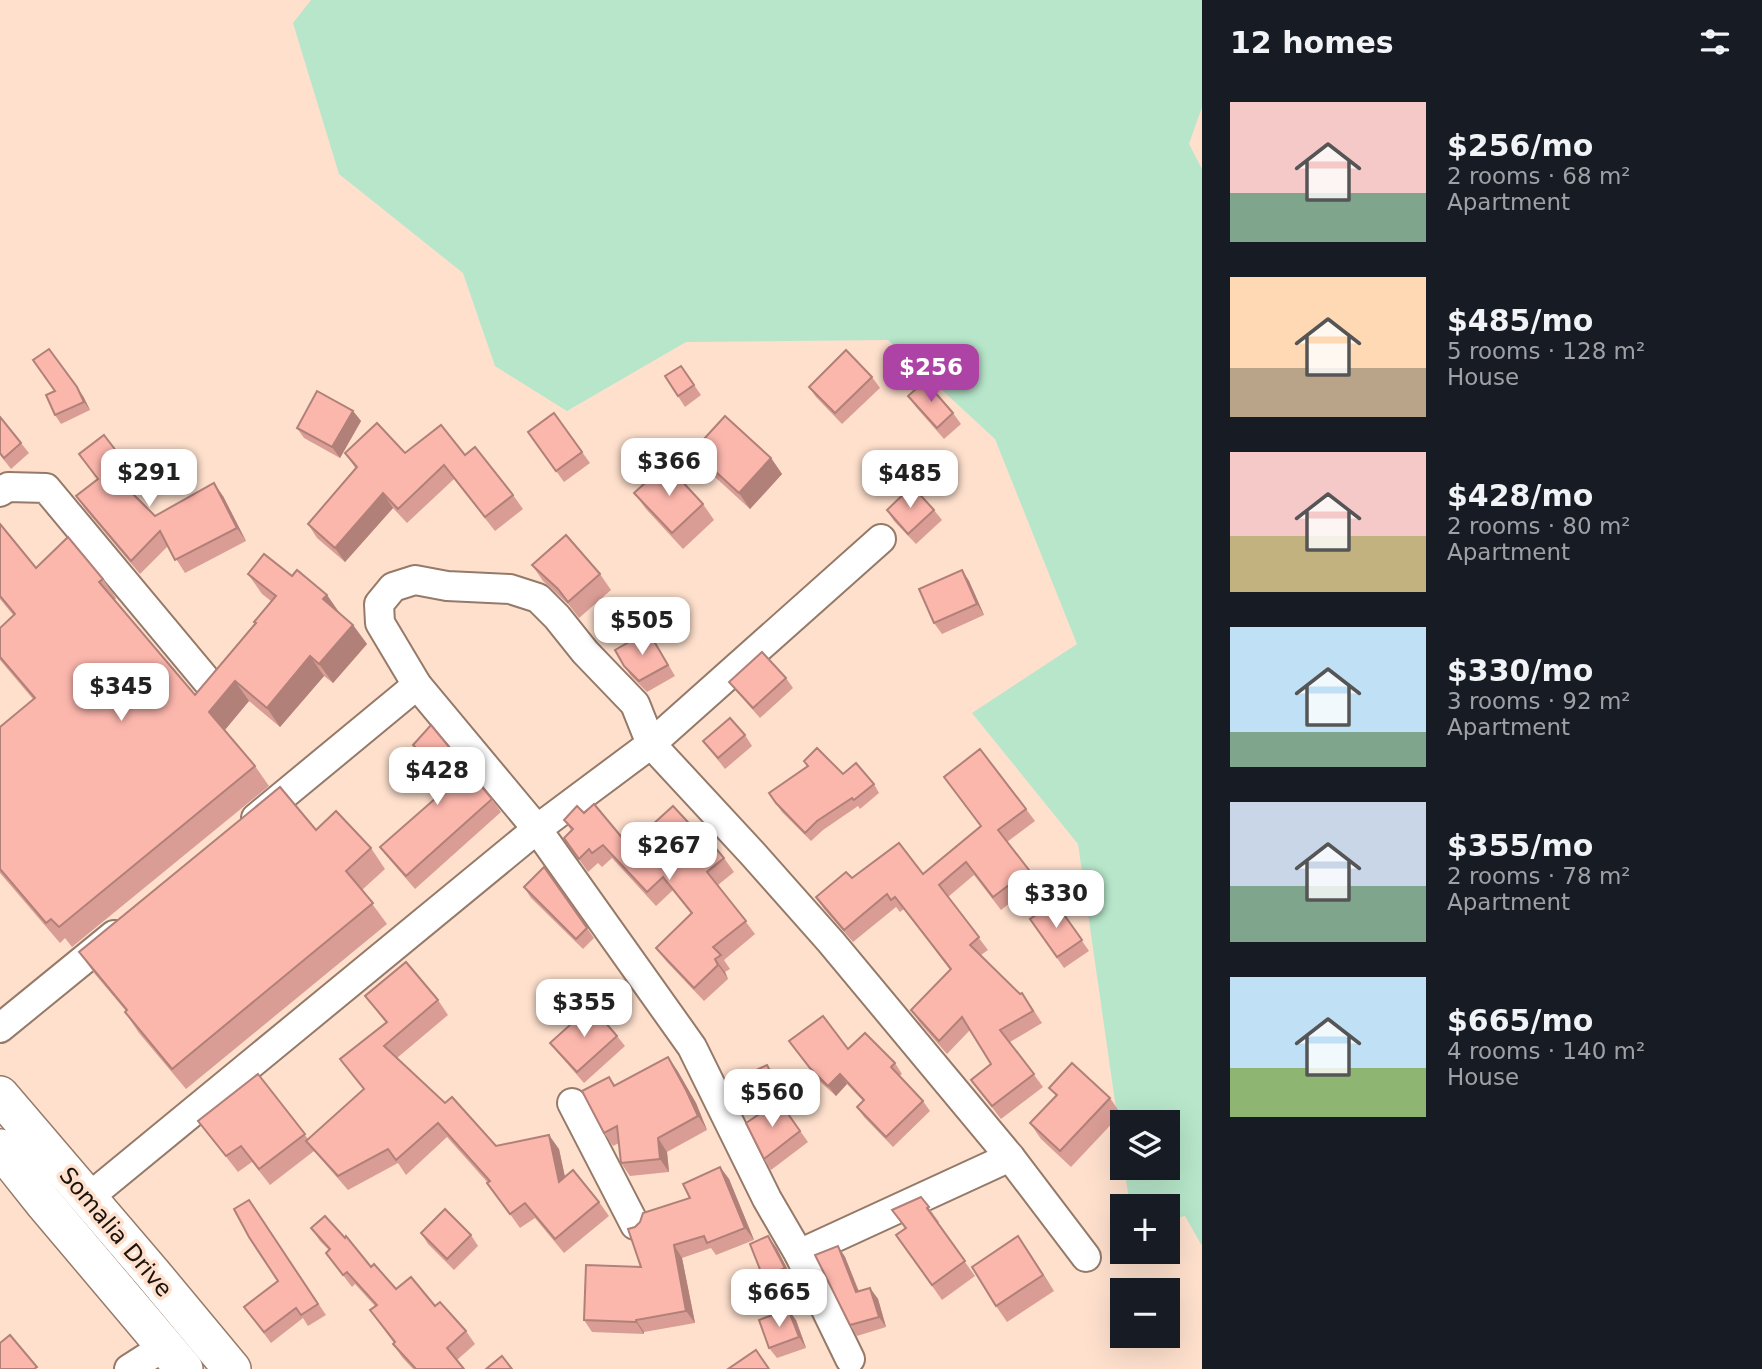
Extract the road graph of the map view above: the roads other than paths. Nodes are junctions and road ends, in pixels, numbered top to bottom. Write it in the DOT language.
graph roads {
  1 [pos="0,492"];
  2 [pos="881,539"];
  3 [pos="207,681"];
  4 [pos="417,685"];
  5 [pos="651,744"];
  6 [pos="537,829"];
  7 [pos="235,835"];
  8 [pos="128,923"];
  9 [pos="0,1028"];
  10 [pos="0,1095"];
  11 [pos="572,1102"];
  12 [pos="0,1148"];
  13 [pos="1010,1157"];
  14 [pos="88,1198"];
  15 [pos="635,1225"];
  16 [pos="799,1254"];
  17 [pos="1086,1257"];
  18 [pos="175,1358"];
  19 [pos="850,1359"];
  20 [pos="129,1369"];
  21 [pos="232,1369"];
  1 -- 3 [label="street"];
  2 -- 5 [label="street"];
  4 -- 5 [label="street"];
  4 -- 6 [label="street"];
  4 -- 7 [label="street"];
  5 -- 6 [label="street"];
  5 -- 13 [label="street"];
  6 -- 14 [label="street"];
  6 -- 16 [label="street"];
  8 -- 9 [label="street"];
  10 -- 14 [label="main road, Somalia Drive"];
  11 -- 15 [label="street"];
  12 -- 18 [label="main road, Somalia Drive"];
  13 -- 16 [label="street"];
  13 -- 17 [label="street"];
  14 -- 21 [label="main road, Somalia Drive"];
  16 -- 19 [label="street"];
  18 -- 20 [label="street"];
}
